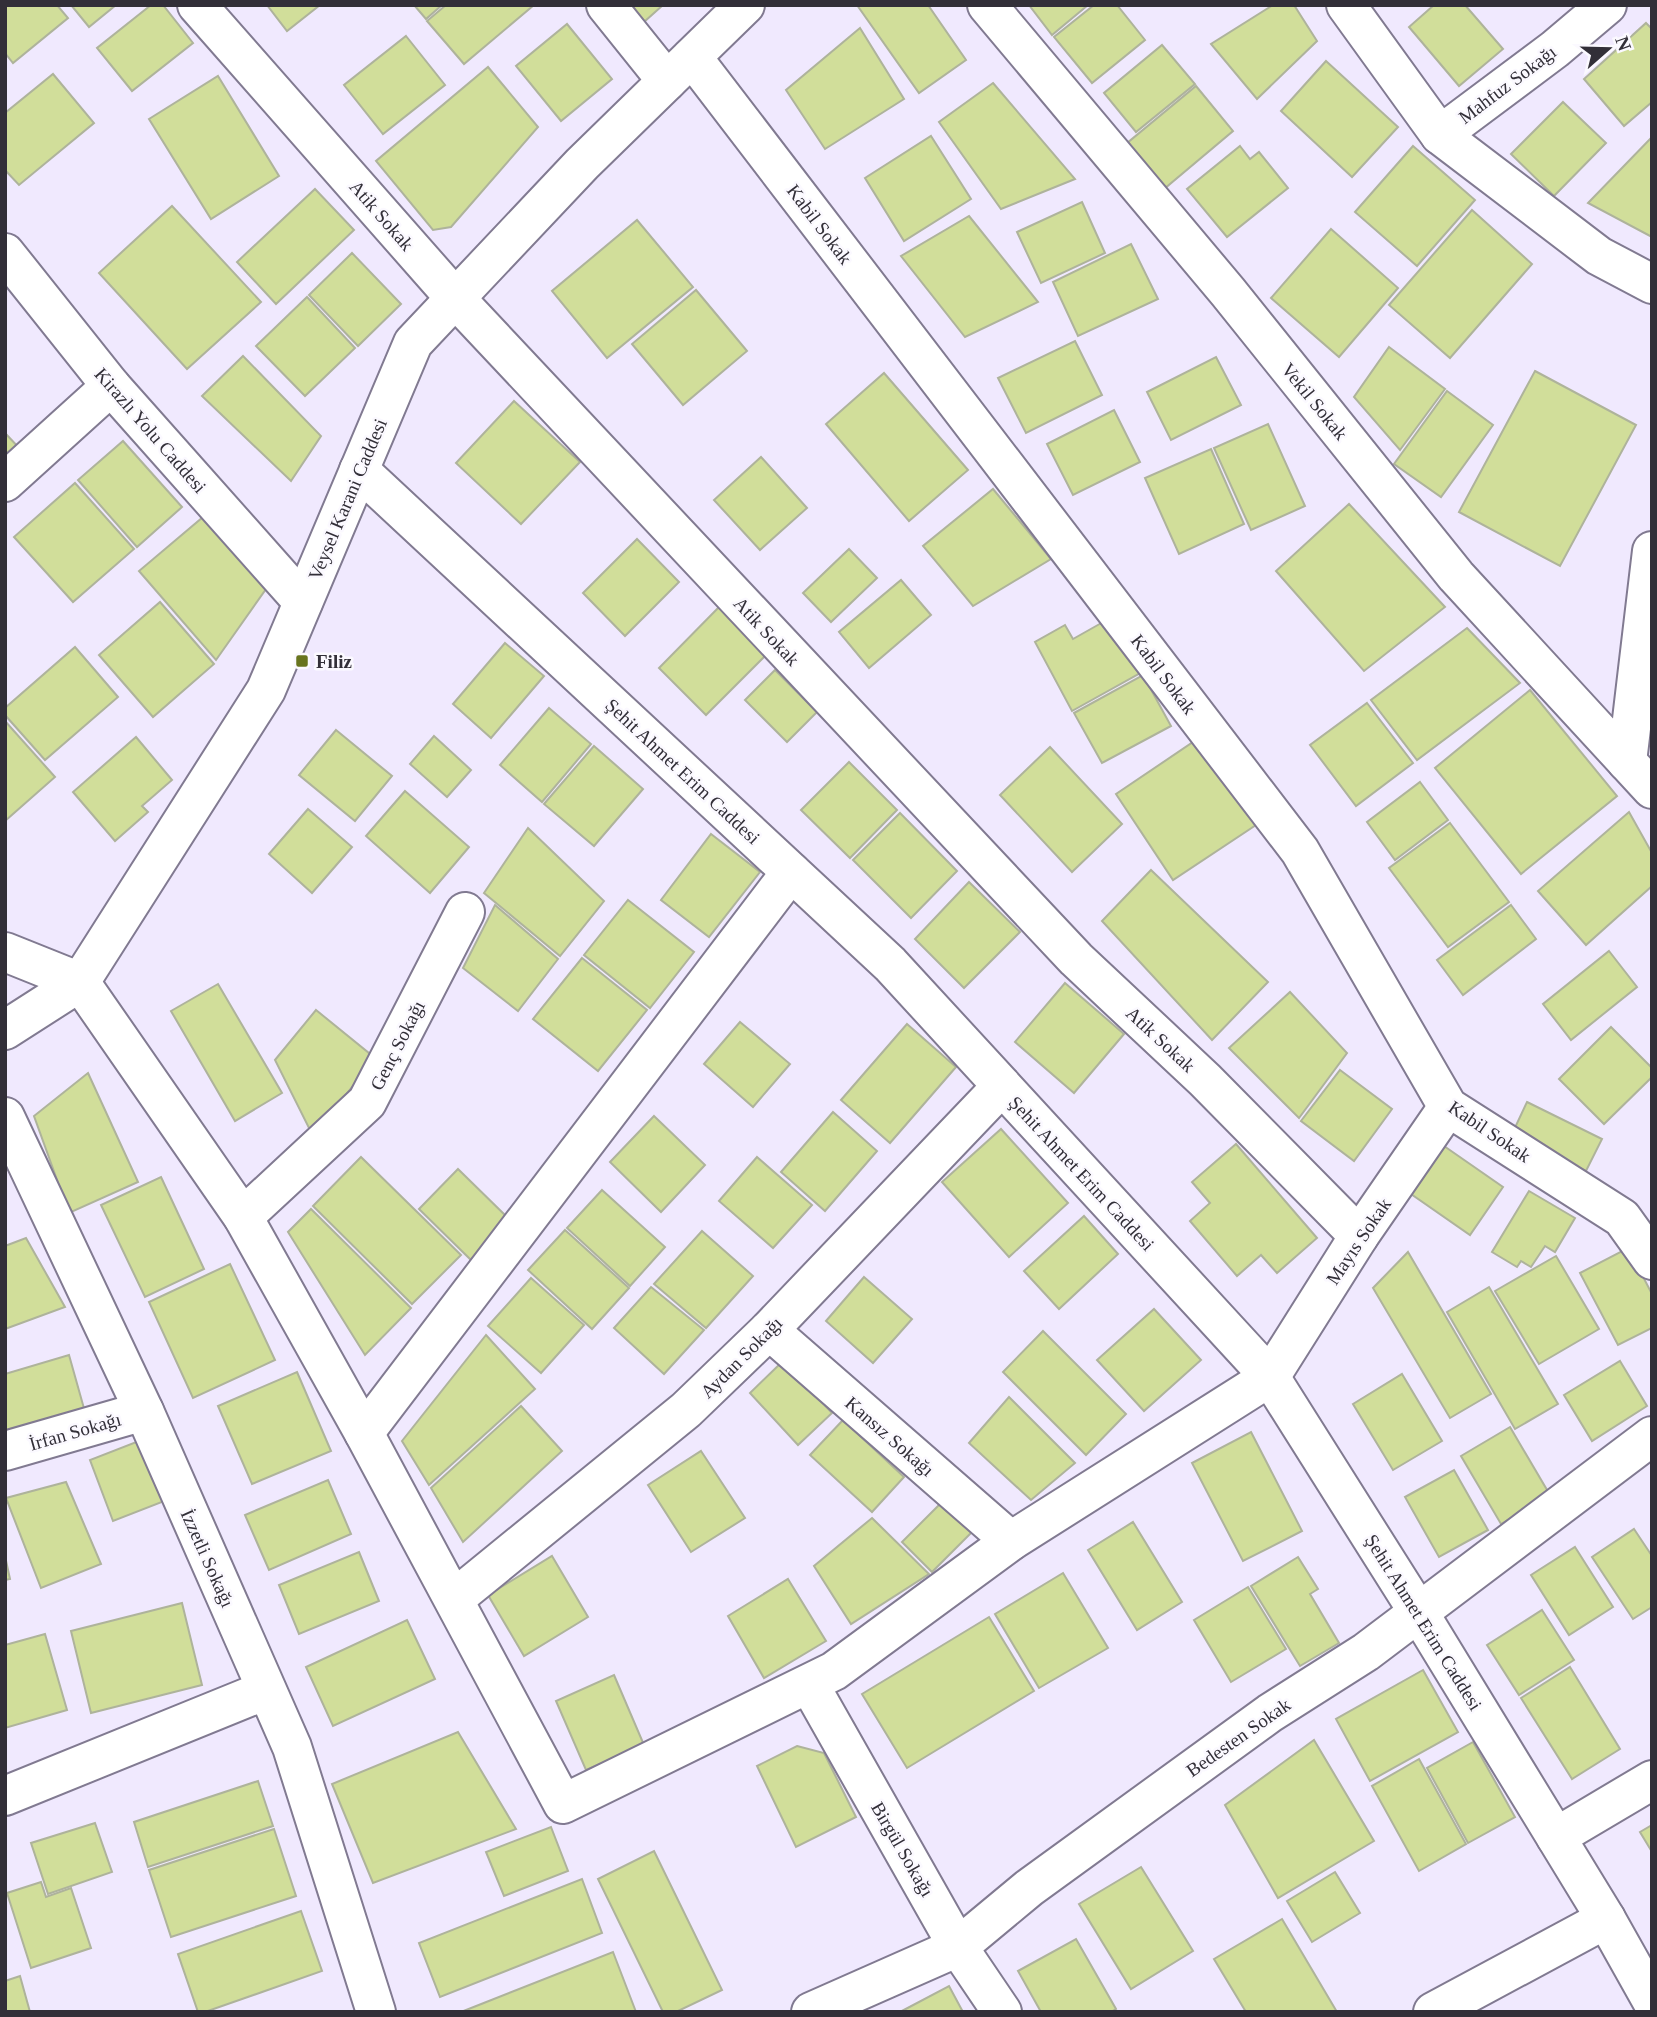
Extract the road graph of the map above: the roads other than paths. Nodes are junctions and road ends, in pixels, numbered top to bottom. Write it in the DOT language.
graph roads {
  1 [pos="197,5"];
  2 [pos="606,5"];
  3 [pos="745,5"];
  4 [pos="986,5"];
  5 [pos="1346,5"];
  6 [pos="1607,5"];
  7 [pos="680,69"];
  8 [pos="1440,135"];
  9 [pos="5,253"];
  10 [pos="1652,284"];
  11 [pos="455,298"];
  12 [pos="111,386"];
  13 [pos="359,470"];
  14 [pos="5,482"];
  15 [pos="1652,551"];
  16 [pos="303,601"];
  17 [pos="1639,776"];
  18 [pos="791,872"];
  19 [pos="465,912"];
  20 [pos="5,952"];
  21 [pos="80,982"];
  22 [pos="5,1030"];
  23 [pos="1002,1086"];
  24 [pos="1448,1107"];
  25 [pos="5,1117"];
  26 [pos="243,1217"];
  27 [pos="1359,1236"];
  28 [pos="1652,1260"];
  29 [pos="769,1330"];
  30 [pos="1270,1377"];
  31 [pos="144,1411"];
  32 [pos="364,1433"];
  33 [pos="1652,1436"];
  34 [pos="5,1451"];
  35 [pos="1011,1541"];
  36 [pos="454,1599"];
  37 [pos="1419,1613"];
  38 [pos="809,1684"];
  39 [pos="266,1690"];
  40 [pos="1652,1780"];
  41 [pos="5,1796"];
  42 [pos="1556,1837"];
  43 [pos="1606,1919"];
  44 [pos="958,1947"];
  45 [pos="1652,2001"];
  46 [pos="376,2012"];
  47 [pos="811,2012"];
  48 [pos="1002,2012"];
  49 [pos="1433,2012"];
  1 -- 11 [label="street, Atik Sokak"];
  2 -- 7 [label="street, Kabil Sokak"];
  3 -- 7 [label="street, Veysel Karani Caddesi"];
  4 -- 17 [label="street, Vekil Sokak"];
  5 -- 8 [label="street"];
  6 -- 8 [label="street, Mahfuz Sokağı"];
  7 -- 11 [label="street, Veysel Karani Caddesi"];
  7 -- 24 [label="street, Kabil Sokak"];
  8 -- 10 [label="street"];
  9 -- 12 [label="street, Kirazlı Yolu Caddesi"];
  11 -- 13 [label="street, Veysel Karani Caddesi"];
  11 -- 27 [label="street, Atik Sokak"];
  12 -- 14 [label="street"];
  12 -- 16 [label="street, Kirazlı Yolu Caddesi"];
  13 -- 16 [label="street, Veysel Karani Caddesi"];
  13 -- 18 [label="street, Şehit Ahmet Erim Caddesi"];
  15 -- 17 [label="street"];
  16 -- 21 [label="street, Veysel Karani Caddesi"];
  18 -- 23 [label="street, Şehit Ahmet Erim Caddesi"];
  18 -- 32 [label="street"];
  19 -- 26 [label="street, Genç Sokağı"];
  20 -- 21 [label="street"];
  21 -- 22 [label="street, Veysel Karani Caddesi"];
  21 -- 26 [label="street"];
  23 -- 29 [label="street, Aydan Sokağı"];
  23 -- 30 [label="street, Şehit Ahmet Erim Caddesi"];
  24 -- 27 [label="street, Mayıs Sokak"];
  24 -- 28 [label="street, Kabil Sokak"];
  25 -- 31 [label="street, İzzetli Sokağı"];
  26 -- 32 [label="street"];
  27 -- 30 [label="street, Mayıs Sokak"];
  29 -- 35 [label="street, Kansız Sokağı"];
  29 -- 36 [label="street, Aydan Sokağı"];
  30 -- 35 [label="street"];
  30 -- 37 [label="street, Şehit Ahmet Erim Caddesi"];
  31 -- 34 [label="street, İrfan Sokağı"];
  31 -- 39 [label="street, İzzetli Sokağı"];
  32 -- 36 [label="street"];
  33 -- 37 [label="street, Bedesten Sokak"];
  35 -- 38 [label="street"];
  36 -- 38 [label="street"];
  37 -- 42 [label="street, Şehit Ahmet Erim Caddesi"];
  37 -- 44 [label="street, Bedesten Sokak"];
  38 -- 44 [label="street, Birgül Sokağı"];
  39 -- 41 [label="street"];
  39 -- 46 [label="street, İzzetli Sokağı"];
  40 -- 42 [label="street"];
  42 -- 43 [label="street, Şehit Ahmet Erim Caddesi"];
  43 -- 45 [label="street, Şehit Ahmet Erim Caddesi"];
  43 -- 49 [label="street"];
  44 -- 47 [label="street, Bedesten Sokak"];
  44 -- 48 [label="street, Birgül Sokağı"];
}
